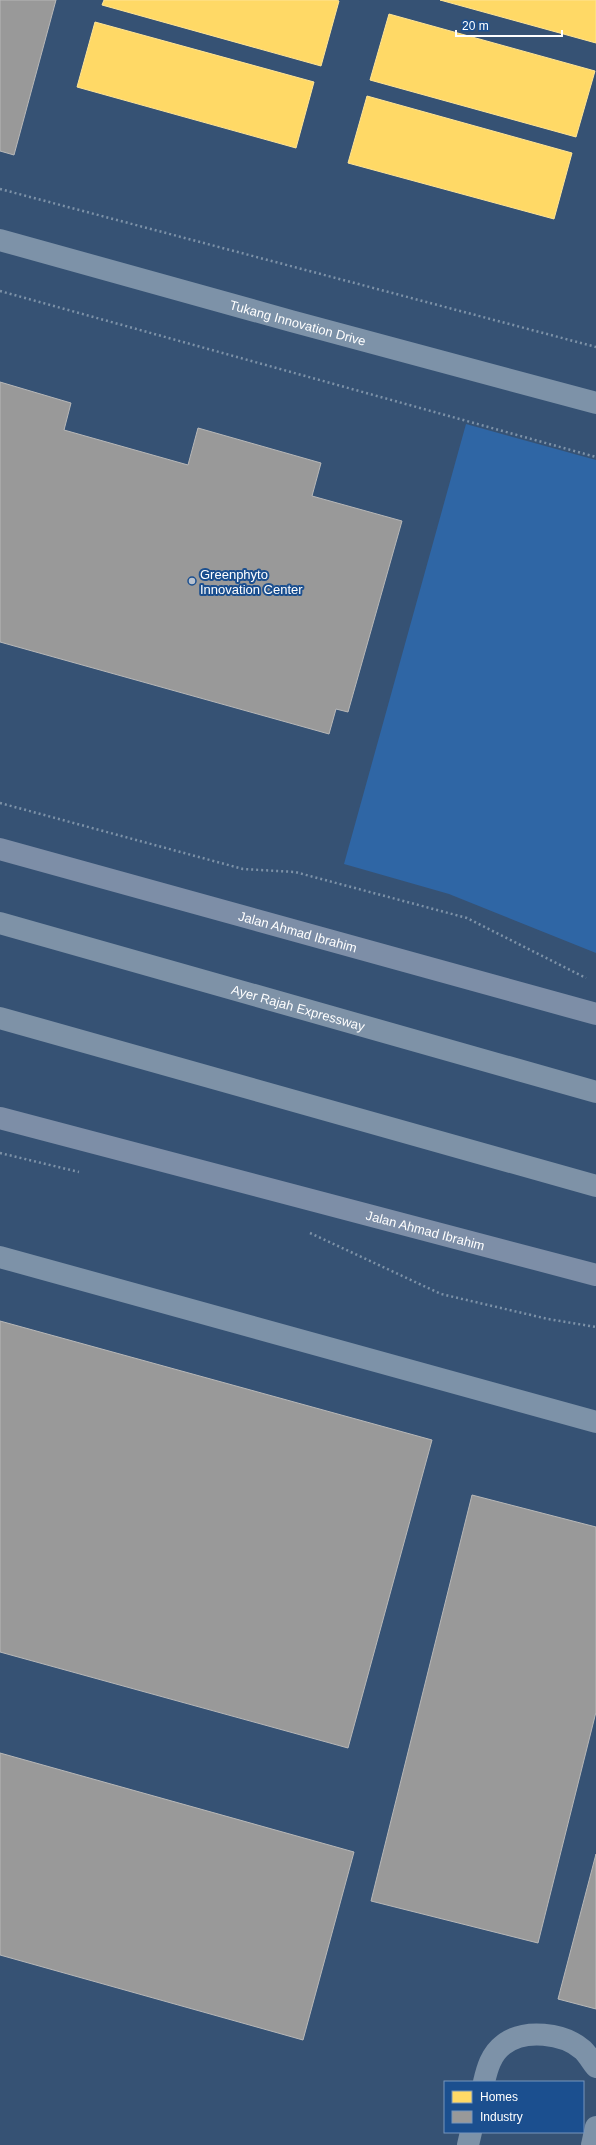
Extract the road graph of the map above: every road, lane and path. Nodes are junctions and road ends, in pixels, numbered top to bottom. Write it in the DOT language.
graph roads {
  1 [pos="0,189"];
  2 [pos="0,240"];
  3 [pos="0,291"];
  4 [pos="596,347"];
  5 [pos="596,403"];
  6 [pos="596,457"];
  7 [pos="0,803"];
  8 [pos="0,849"];
  9 [pos="0,923"];
  10 [pos="591,979"];
  11 [pos="596,1014"];
  12 [pos="0,1018"];
  13 [pos="596,1092"];
  14 [pos="0,1118"];
  15 [pos="0,1152"];
  16 [pos="83,1173"];
  17 [pos="596,1186"];
  18 [pos="306,1232"];
  19 [pos="0,1257"];
  20 [pos="596,1275"];
  21 [pos="596,1327"];
  22 [pos="596,1422"];
  23 [pos="596,2067"];
  24 [pos="484,2081"];
  25 [pos="596,2127"];
  26 [pos="471,2133"];
  27 [pos="468,2145"];
  28 [pos="592,2145"];
  1 -- 4 [label="path"];
  2 -- 5 [label="street, Tukang Innovation Drive"];
  3 -- 6 [label="path"];
  7 -- 10 [label="path"];
  8 -- 11 [label="main road, Jalan Ahmad Ibrahim"];
  9 -- 13 [label="highway, Ayer Rajah Expressway"];
  12 -- 17 [label="highway"];
  14 -- 20 [label="main road, Jalan Ahmad Ibrahim"];
  15 -- 16 [label="path"];
  18 -- 21 [label="path"];
  19 -- 22 [label="street"];
  23 -- 24 [label="street"];
  25 -- 28 [label="street"];
  26 -- 27 [label="street"];
}
